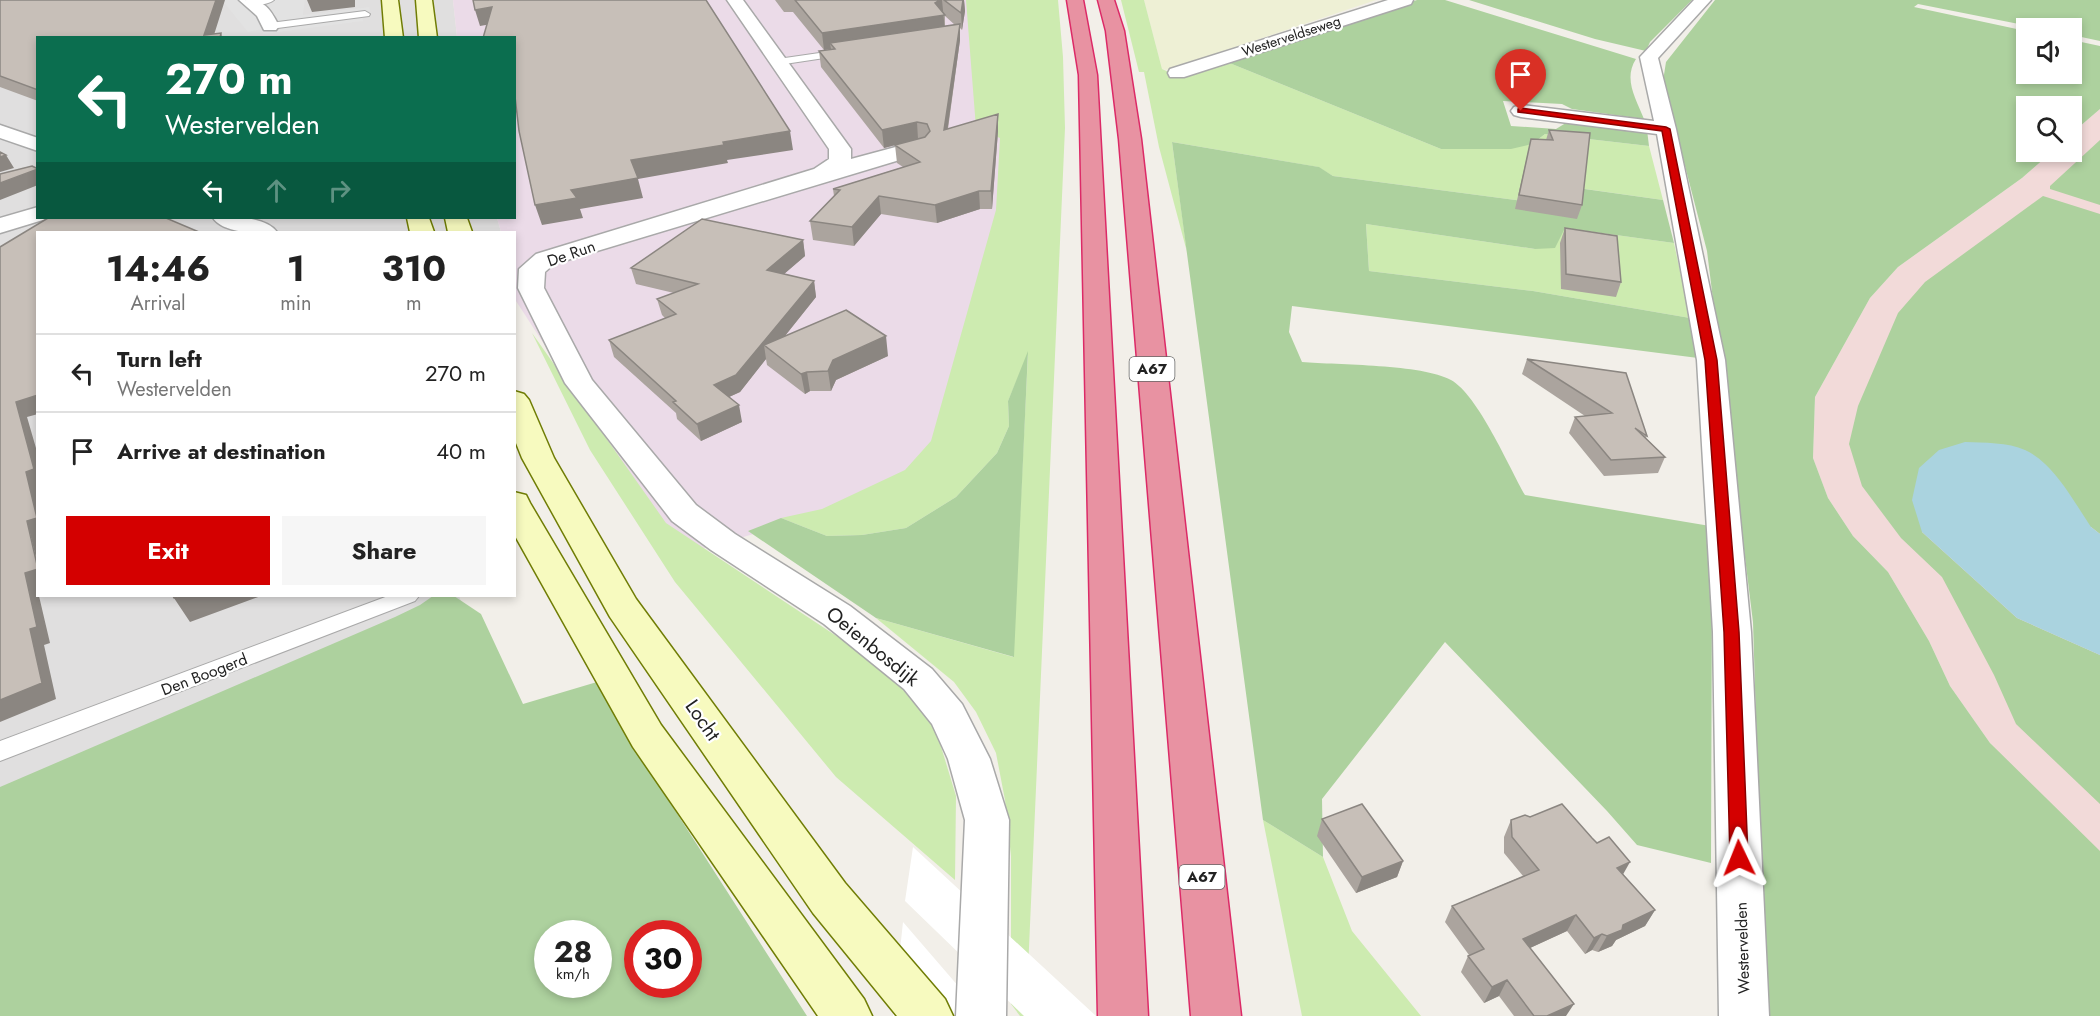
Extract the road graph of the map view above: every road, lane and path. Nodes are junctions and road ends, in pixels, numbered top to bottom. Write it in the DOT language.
graph roads {
  1 [pos="390,0"];
  2 [pos="424,0"];
  3 [pos="735,0"];
  4 [pos="1075,0"];
  5 [pos="1106,0"];
  6 [pos="1405,0"];
  7 [pos="1703,0"];
  8 [pos="248,1"];
  9 [pos="270,13"];
  10 [pos="365,14"];
  11 [pos="394,36"];
  12 [pos="428,36"];
  13 [pos="857,50"];
  14 [pos="778,62"];
  15 [pos="1177,73"];
  16 [pos="1521,111"];
  17 [pos="1666,129"];
  18 [pos="0,131"];
  19 [pos="36,144"];
  20 [pos="918,147"];
  21 [pos="822,174"];
  22 [pos="36,215"];
  23 [pos="228,219"];
  24 [pos="0,226"];
  25 [pos="262,231"];
  26 [pos="516,405"];
  27 [pos="516,507"];
  28 [pos="684,513"];
  29 [pos="405,597"];
  30 [pos="0,751"];
  31 [pos="847,1016"];
  32 [pos="928,1016"];
  33 [pos="981,1016"];
  34 [pos="1123,1016"];
  35 [pos="1216,1016"];
  36 [pos="1744,1016"];
  1 -- 11 [label="main road"];
  2 -- 12 [label="main road"];
  3 -- 14 [label="street"];
  4 -- 34 [label="highway"];
  5 -- 35 [label="highway, A67"];
  6 -- 15 [label="street, Westerveldseweg"];
  7 -- 17 [label="street, Westervelden"];
  8 -- 9 [label="street"];
  9 -- 10 [label="lane"];
  13 -- 14 [label="lane"];
  14 -- 21 [label="street"];
  16 -- 17 [label="street"];
  17 -- 36 [label="street, Westervelden"];
  18 -- 19 [label="street"];
  20 -- 21 [label="street, De Run"];
  21 -- 28 [label="street, De Run"];
  22 -- 24 [label="street"];
  23 -- 25 [label="street"];
  26 -- 32 [label="main road, Locht"];
  27 -- 31 [label="main road"];
  28 -- 33 [label="street, Oeienbosdijk"];
  29 -- 30 [label="lane, Den Boogerd"];
}
